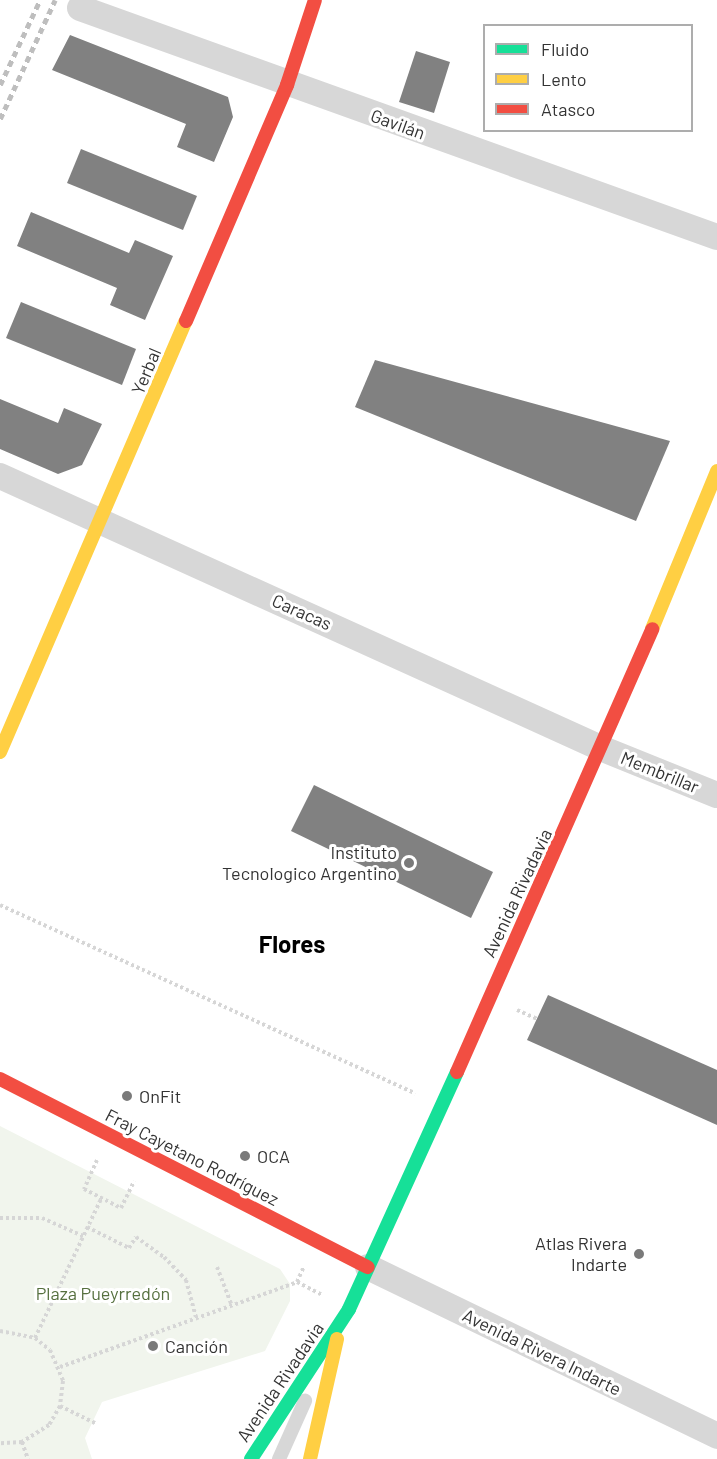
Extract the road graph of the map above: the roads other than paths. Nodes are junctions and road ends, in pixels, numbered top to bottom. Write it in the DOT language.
graph roads {
  1 [pos="315,0"];
  2 [pos="80,8"];
  3 [pos="287,85"];
  4 [pos="717,237"];
  5 [pos="717,471"];
  6 [pos="0,476"];
  7 [pos="101,520"];
  8 [pos="603,749"];
  9 [pos="0,752"];
  10 [pos="717,795"];
  11 [pos="0,1079"];
  12 [pos="368,1267"];
  13 [pos="340,1326"];
  14 [pos="717,1436"];
  15 [pos="251,1459"];
  16 [pos="279,1459"];
  17 [pos="310,1459"];
  1 -- 3 [label="street, Yerbal"];
  2 -- 3 [label="street, Gavilán"];
  3 -- 4 [label="street, Gavilán"];
  3 -- 7 [label="street, Yerbal"];
  5 -- 8 [label="street, Avenida Rivadavia"];
  6 -- 7 [label="street, Caracas"];
  7 -- 8 [label="street, Caracas"];
  7 -- 9 [label="street, Yerbal"];
  8 -- 10 [label="street, Membrillar"];
  8 -- 12 [label="street, Avenida Rivadavia"];
  11 -- 12 [label="street, Fray Cayetano Rodríguez"];
  12 -- 13 [label="street, Avenida Rivadavia"];
  12 -- 14 [label="street, Avenida Rivera Indarte"];
  13 -- 15 [label="street, Avenida Rivadavia"];
  13 -- 16 [label="lane"];
  13 -- 17 [label="street, Avenida Rivadavia"];
}
